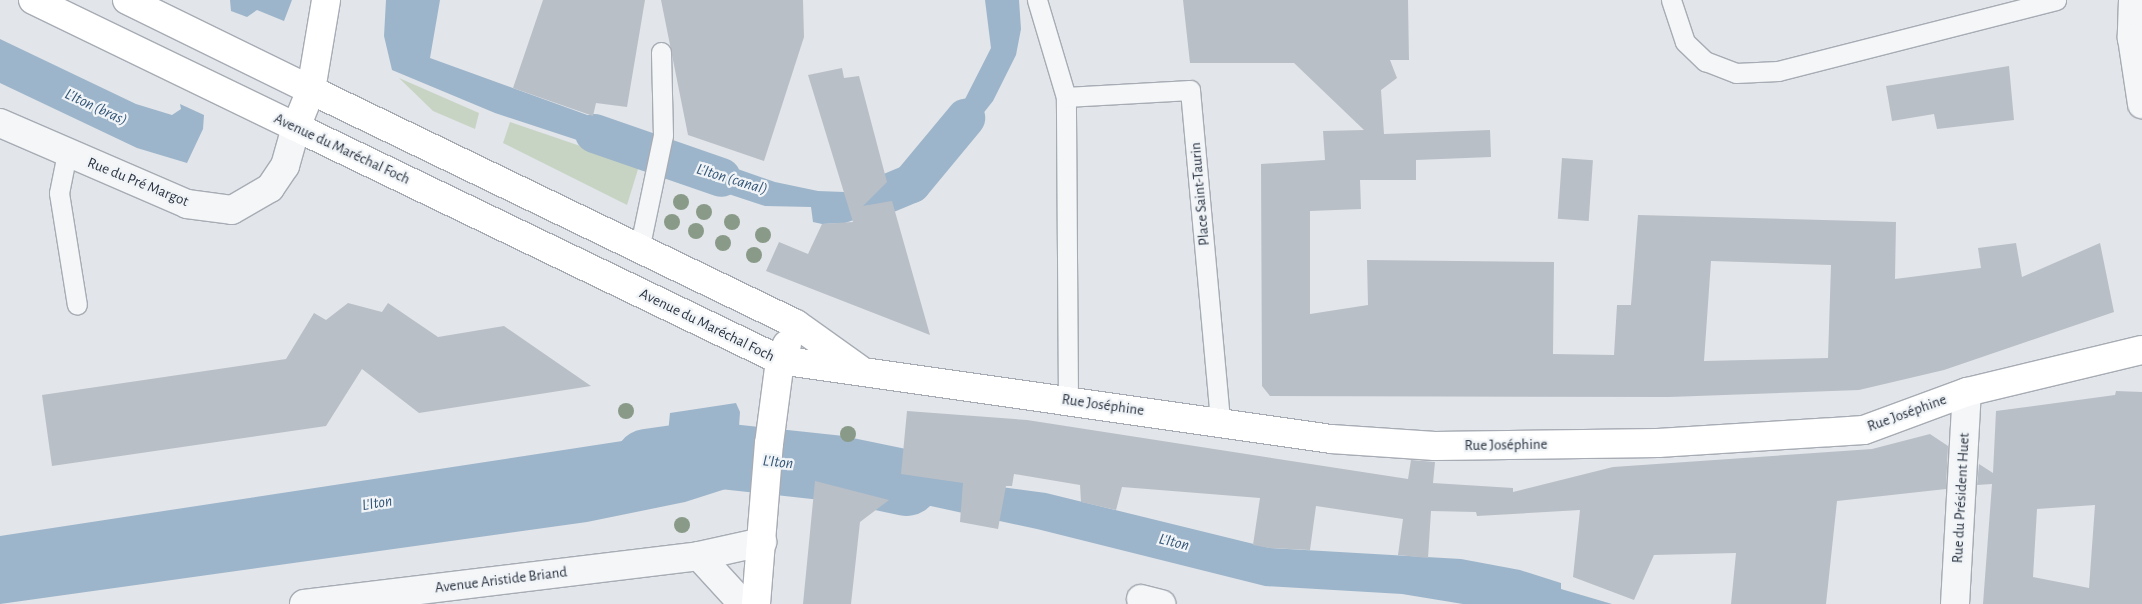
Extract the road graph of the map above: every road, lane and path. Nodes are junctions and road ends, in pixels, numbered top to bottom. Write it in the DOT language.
graph roads {
  1 [pos="33,0"];
  2 [pos="127,0"];
  3 [pos="326,0"];
  4 [pos="1037,0"];
  5 [pos="1671,0"];
  6 [pos="2056,0"];
  7 [pos="2133,0"];
  8 [pos="661,52"];
  9 [pos="311,90"];
  10 [pos="1066,97"];
  11 [pos="2142,104"];
  12 [pos="0,124"];
  13 [pos="296,127"];
  14 [pos="67,154"];
  15 [pos="638,250"];
  16 [pos="77,305"];
  17 [pos="796,324"];
  18 [pos="2142,350"];
  19 [pos="780,360"];
  20 [pos="862,371"];
  21 [pos="1967,392"];
  22 [pos="1068,400"];
  23 [pos="1220,422"];
  24 [pos="762,542"];
  25 [pos="699,556"];
  26 [pos="304,604"];
  27 [pos="743,604"];
  28 [pos="756,604"];
  29 [pos="1955,604"];
  1 -- 13 [label="main road, Avenue du Maréchal Foch"];
  2 -- 9 [label="main road"];
  3 -- 9 [label="main road"];
  4 -- 10 [label="lane"];
  5 -- 6 [label="lane"];
  7 -- 11 [label="street"];
  8 -- 15 [label="lane"];
  9 -- 13 [label="main road"];
  9 -- 15 [label="main road"];
  10 -- 22 [label="lane"];
  10 -- 23 [label="lane, Place Saint-Taurin"];
  12 -- 14 [label="street, Rue du Pré Margot"];
  13 -- 14 [label="street, Rue du Pré Margot"];
  13 -- 19 [label="main road, Avenue du Maréchal Foch"];
  14 -- 16 [label="lane"];
  15 -- 17 [label="main road"];
  17 -- 19 [label="main road"];
  17 -- 20 [label="main road"];
  18 -- 21 [label="main road, Rue Joséphine"];
  19 -- 20 [label="main road, Avenue du Maréchal Foch"];
  19 -- 24 [label="main road"];
  20 -- 22 [label="main road, Rue Joséphine"];
  21 -- 23 [label="main road, Rue Joséphine"];
  21 -- 29 [label="street, Rue du Président Huet"];
  22 -- 23 [label="main road, Rue Joséphine"];
  24 -- 25 [label="street, Avenue Aristide Briand"];
  24 -- 28 [label="main road"];
  25 -- 26 [label="street, Avenue Aristide Briand"];
  25 -- 27 [label="street"];
}
